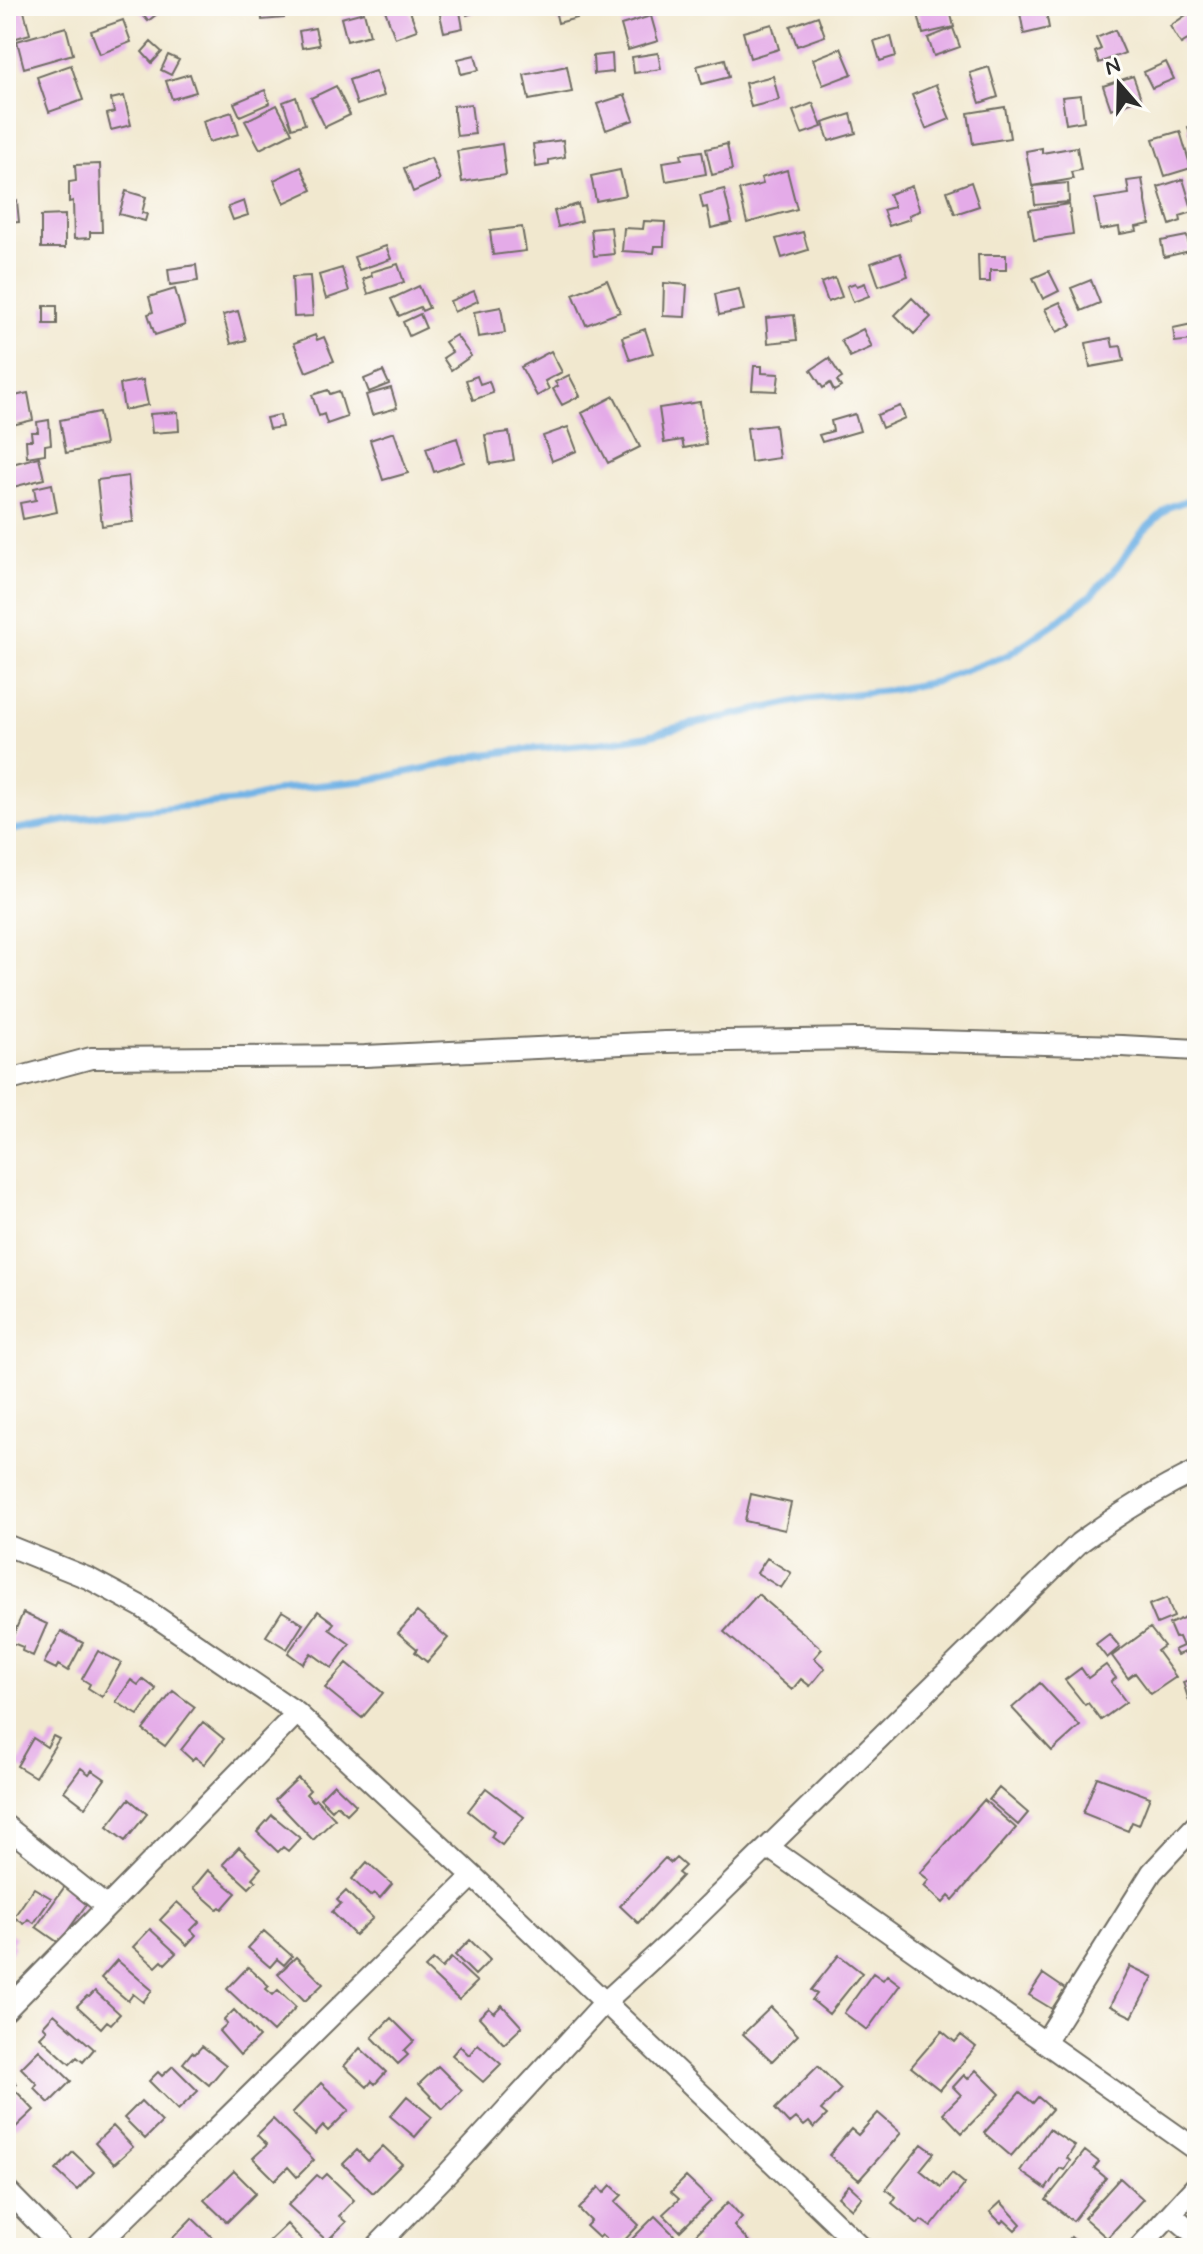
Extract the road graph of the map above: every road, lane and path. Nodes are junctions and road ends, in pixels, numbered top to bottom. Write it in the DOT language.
graph roads {
  1 [pos="1197,1050"];
  2 [pos="6,1081"];
  3 [pos="1197,1471"];
  4 [pos="6,1545"];
  5 [pos="297,1713"];
  6 [pos="1197,1824"];
  7 [pos="6,1826"];
  8 [pos="768,1847"];
  9 [pos="473,1876"];
  10 [pos="107,1907"];
  11 [pos="604,2003"];
  12 [pos="6,2010"];
  13 [pos="1045,2042"];
  14 [pos="1197,2150"];
  15 [pos="1197,2185"];
  16 [pos="6,2190"];
  17 [pos="1171,2214"];
  18 [pos="1197,2236"];
  19 [pos="847,2243"];
  20 [pos="63,2248"];
  21 [pos="95,2248"];
  22 [pos="375,2248"];
  23 [pos="1139,2248"];
  1 -- 2 [label="street"];
  3 -- 8 [label="street"];
  4 -- 5 [label="street"];
  5 -- 9 [label="street"];
  5 -- 10 [label="street"];
  6 -- 13 [label="street"];
  7 -- 10 [label="street"];
  8 -- 11 [label="street"];
  8 -- 13 [label="street"];
  9 -- 11 [label="street"];
  9 -- 21 [label="street"];
  10 -- 12 [label="street"];
  11 -- 19 [label="street"];
  11 -- 22 [label="street"];
  13 -- 14 [label="street"];
  15 -- 17 [label="street"];
  16 -- 20 [label="street"];
  17 -- 18 [label="street"];
  17 -- 23 [label="street"];
}
